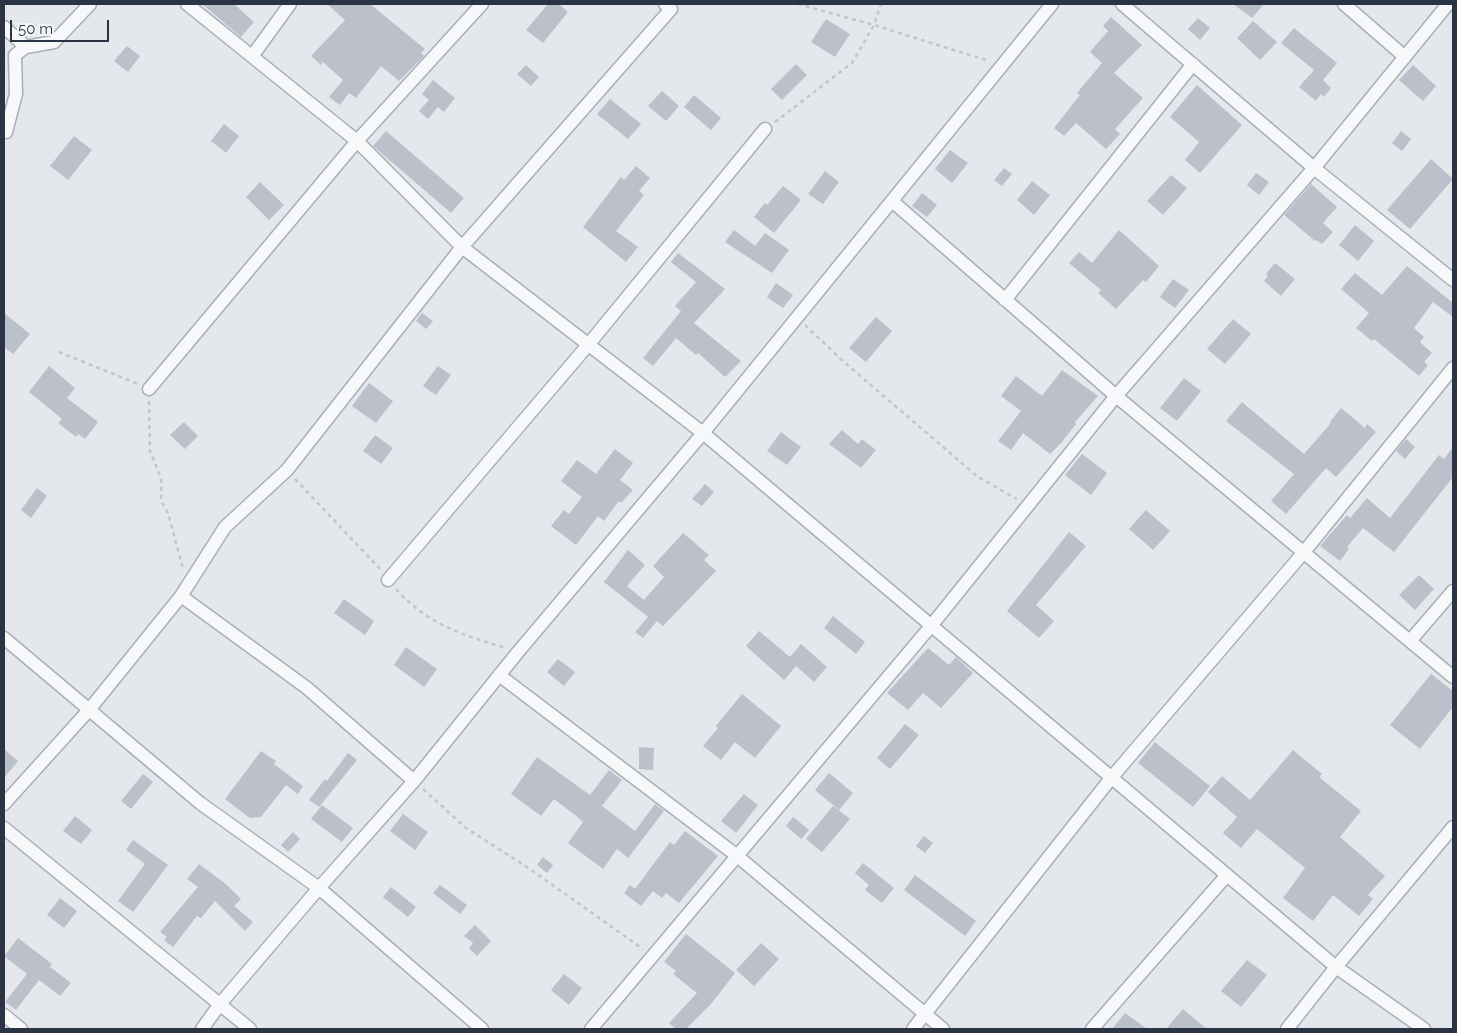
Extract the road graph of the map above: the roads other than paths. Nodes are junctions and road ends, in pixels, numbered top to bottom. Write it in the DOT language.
graph roads {
  1 [pos="90,4"];
  2 [pos="187,4"];
  3 [pos="290,4"];
  4 [pos="482,4"];
  5 [pos="666,4"];
  6 [pos="1052,4"];
  7 [pos="1122,4"];
  8 [pos="1344,4"];
  9 [pos="1448,4"];
  10 [pos="4,27"];
  11 [pos="26,48"];
  12 [pos="252,55"];
  13 [pos="1405,57"];
  14 [pos="1193,64"];
  15 [pos="765,129"];
  16 [pos="6,132"];
  17 [pos="357,141"];
  18 [pos="1314,168"];
  19 [pos="892,201"];
  20 [pos="462,247"];
  21 [pos="1453,280"];
  22 [pos="1005,300"];
  23 [pos="588,345"];
  24 [pos="1453,368"];
  25 [pos="149,389"];
  26 [pos="1116,396"];
  27 [pos="703,432"];
  28 [pos="1304,552"];
  29 [pos="388,580"];
  30 [pos="1453,591"];
  31 [pos="181,596"];
  32 [pos="931,626"];
  33 [pos="4,638"];
  34 [pos="1410,641"];
  35 [pos="499,675"];
  36 [pos="1453,676"];
  37 [pos="89,710"];
  38 [pos="1112,777"];
  39 [pos="414,781"];
  40 [pos="4,804"];
  41 [pos="1453,827"];
  42 [pos="4,828"];
  43 [pos="736,855"];
  44 [pos="1227,875"];
  45 [pos="319,888"];
  46 [pos="1336,966"];
  47 [pos="220,1004"];
  48 [pos="4,1014"];
  49 [pos="924,1015"];
  50 [pos="21,1029"];
  51 [pos="202,1029"];
  52 [pos="250,1029"];
  53 [pos="482,1029"];
  54 [pos="591,1029"];
  55 [pos="912,1029"];
  56 [pos="943,1029"];
  57 [pos="1092,1029"];
  58 [pos="1287,1029"];
  59 [pos="1424,1029"];
  1 -- 11 [label="street"];
  2 -- 12 [label="street"];
  3 -- 12 [label="street"];
  4 -- 17 [label="street"];
  5 -- 20 [label="street"];
  6 -- 19 [label="street"];
  7 -- 14 [label="street"];
  8 -- 13 [label="street"];
  9 -- 13 [label="street"];
  10 -- 11 [label="street"];
  11 -- 16 [label="street"];
  12 -- 17 [label="street"];
  13 -- 18 [label="street"];
  14 -- 18 [label="street"];
  14 -- 22 [label="street"];
  15 -- 23 [label="street"];
  17 -- 20 [label="street"];
  17 -- 25 [label="street"];
  18 -- 21 [label="street"];
  18 -- 26 [label="street"];
  19 -- 22 [label="street"];
  19 -- 27 [label="street"];
  20 -- 23 [label="street"];
  20 -- 31 [label="street"];
  22 -- 26 [label="street"];
  23 -- 27 [label="street"];
  23 -- 29 [label="street"];
  24 -- 28 [label="street"];
  26 -- 28 [label="street"];
  26 -- 32 [label="street"];
  27 -- 32 [label="street"];
  27 -- 35 [label="street"];
  28 -- 34 [label="street"];
  28 -- 38 [label="street"];
  30 -- 34 [label="street"];
  31 -- 37 [label="street"];
  31 -- 39 [label="street"];
  32 -- 38 [label="street"];
  32 -- 43 [label="street"];
  33 -- 37 [label="street"];
  34 -- 36 [label="street"];
  35 -- 39 [label="street"];
  35 -- 43 [label="street"];
  37 -- 40 [label="street"];
  37 -- 45 [label="street"];
  38 -- 44 [label="street"];
  38 -- 49 [label="street"];
  39 -- 45 [label="street"];
  41 -- 46 [label="street"];
  42 -- 47 [label="street"];
  43 -- 49 [label="street"];
  43 -- 54 [label="street"];
  44 -- 46 [label="street"];
  44 -- 57 [label="street"];
  45 -- 47 [label="street"];
  45 -- 53 [label="street"];
  46 -- 58 [label="street"];
  46 -- 59 [label="street"];
  47 -- 51 [label="street"];
  47 -- 52 [label="street"];
  48 -- 50 [label="street"];
  49 -- 55 [label="street"];
  49 -- 56 [label="street"];
}
